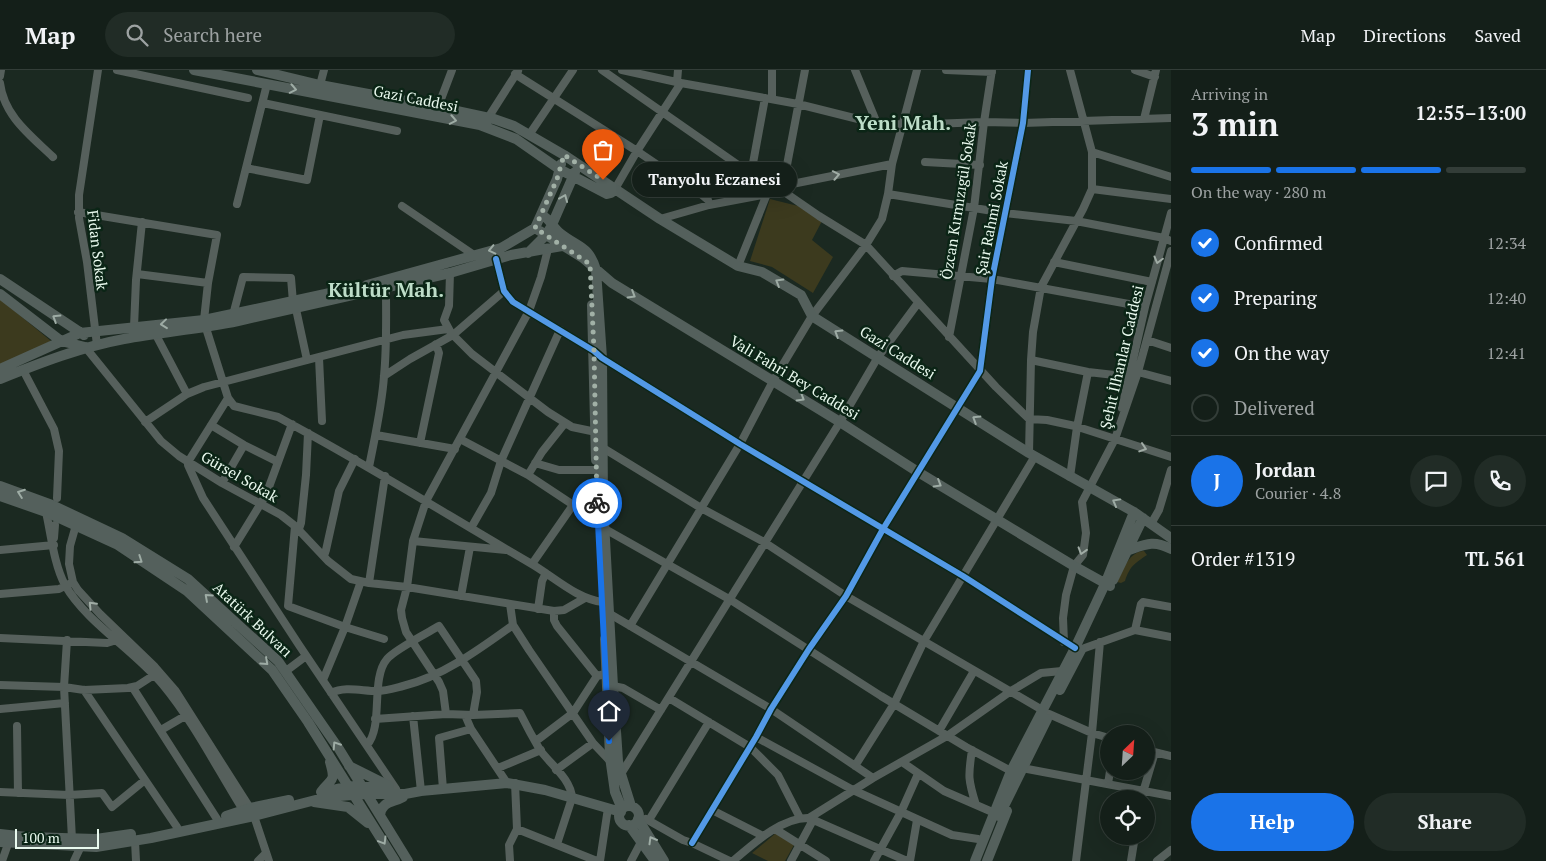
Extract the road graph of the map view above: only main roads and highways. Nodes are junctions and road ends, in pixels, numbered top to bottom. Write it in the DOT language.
graph roads {
  1 [pos="194,70"];
  2 [pos="257,70"];
  3 [pos="564,155"];
  4 [pos="579,164"];
  5 [pos="559,169"];
  6 [pos="573,176"];
  7 [pos="615,189"];
  8 [pos="542,215"];
  9 [pos="553,224"];
  10 [pos="535,228"];
  11 [pos="546,235"];
  12 [pos="562,246"];
  13 [pos="528,253"];
  14 [pos="593,267"];
  15 [pos="0,279"];
  16 [pos="612,283"];
  17 [pos="0,294"];
  18 [pos="599,302"];
  19 [pos="294,305"];
  20 [pos="205,324"];
  21 [pos="80,333"];
  22 [pos="61,341"];
  23 [pos="97,345"];
  24 [pos="86,348"];
  25 [pos="598,354"];
  26 [pos="0,369"];
  27 [pos="0,379"];
  28 [pos="0,486"];
  29 [pos="0,496"];
  30 [pos="1143,518"];
  31 [pos="602,526"];
  32 [pos="1171,538"];
  33 [pos="1171,549"];
  34 [pos="1126,551"];
  35 [pos="1108,585"];
  36 [pos="330,756"];
  37 [pos="349,766"];
  38 [pos="1016,769"];
  39 [pos="394,788"];
  40 [pos="357,790"];
  41 [pos="321,792"];
  42 [pos="407,793"];
  43 [pos="1009,797"];
  44 [pos="998,800"];
  45 [pos="311,801"];
  46 [pos="625,809"];
  47 [pos="249,811"];
  48 [pos="380,815"];
  49 [pos="642,819"];
  50 [pos="373,824"];
  51 [pos="629,825"];
  52 [pos="0,834"];
  53 [pos="4,843"];
  54 [pos="396,861"];
  55 [pos="408,861"];
  56 [pos="655,861"];
  57 [pos="664,861"];
  58 [pos="969,861"];
  59 [pos="975,861"];
  60 [pos="981,861"];
  61 [pos="987,861"];
  1 -- 5 [label="main road, Gazi Caddesi, one-way"];
  2 -- 3 [label="main road, Gazi Caddesi"];
  3 -- 4 [label="main road, Gazi Caddesi"];
  3 -- 5 [label="main road"];
  4 -- 6 [label="main road"];
  4 -- 7 [label="main road, Gazi Caddesi"];
  5 -- 6 [label="main road, Gazi Caddesi"];
  5 -- 8 [label="main road"];
  6 -- 7 [label="main road, Gazi Caddesi"];
  9 -- 6 [label="main road, one-way"];
  30 -- 7 [label="main road, Gazi Caddesi, one-way"];
  8 -- 9 [label="main road"];
  8 -- 10 [label="main road"];
  9 -- 11 [label="main road"];
  9 -- 14 [label="main road"];
  10 -- 11 [label="main road, Vali Fahri Bey Caddesi"];
  10 -- 19 [label="main road, one-way"];
  11 -- 12 [label="main road, Vali Fahri Bey Caddesi"];
  11 -- 13 [label="main road"];
  12 -- 13 [label="main road"];
  12 -- 14 [label="main road, Vali Fahri Bey Caddesi"];
  13 -- 19 [label="main road"];
  14 -- 16 [label="main road, Vali Fahri Bey Caddesi"];
  14 -- 18 [label="main road"];
  14 -- 25 [label="main road"];
  21 -- 15 [label="main road, one-way"];
  16 -- 18 [label="main road"];
  16 -- 35 [label="main road, Vali Fahri Bey Caddesi, one-way"];
  17 -- 22 [label="main road"];
  18 -- 25 [label="main road"];
  19 -- 20 [label="main road"];
  19 -- 20 [label="main road"];
  20 -- 21 [label="main road, one-way"];
  20 -- 23 [label="main road"];
  21 -- 22 [label="main road"];
  21 -- 23 [label="main road"];
  22 -- 24 [label="main road"];
  22 -- 26 [label="main road"];
  23 -- 24 [label="main road"];
  24 -- 27 [label="main road"];
  25 -- 31 [label="main road"];
  25 -- 31 [label="main road"];
  37 -- 28 [label="main road, Atatürk Bulvarı, one-way"];
  29 -- 36 [label="main road, Atatürk Bulvarı, one-way"];
  30 -- 32 [label="main road, Gazi Caddesi"];
  30 -- 34 [label="main road"];
  30 -- 35 [label="main road"];
  31 -- 46 [label="main road"];
  31 -- 46 [label="main road"];
  33 -- 34 [label="main road"];
  34 -- 35 [label="main road"];
  35 -- 38 [label="main road"];
  36 -- 40 [label="main road, Atatürk Bulvarı"];
  36 -- 41 [label="main road"];
  37 -- 39 [label="main road"];
  37 -- 40 [label="main road, Atatürk Bulvarı"];
  38 -- 43 [label="main road"];
  38 -- 44 [label="main road"];
  39 -- 40 [label="main road"];
  39 -- 42 [label="main road"];
  40 -- 41 [label="main road"];
  40 -- 42 [label="main road"];
  40 -- 45 [label="main road"];
  40 -- 48 [label="main road, Atatürk Bulvarı"];
  40 -- 50 [label="main road, Atatürk Bulvarı"];
  41 -- 47 [label="main road"];
  42 -- 46 [label="main road"];
  42 -- 48 [label="main road"];
  43 -- 60 [label="main road"];
  43 -- 61 [label="main road"];
  44 -- 58 [label="main road"];
  44 -- 59 [label="main road"];
  45 -- 47 [label="main road"];
  45 -- 50 [label="main road"];
  46 -- 49 [label="main road"];
  46 -- 51 [label="main road"];
  47 -- 52 [label="main road"];
  47 -- 53 [label="main road"];
  48 -- 55 [label="main road, Atatürk Bulvarı"];
  49 -- 51 [label="main road"];
  57 -- 49 [label="main road, one-way"];
  50 -- 54 [label="main road, Atatürk Bulvarı, one-way"];
  51 -- 56 [label="main road"];
}
